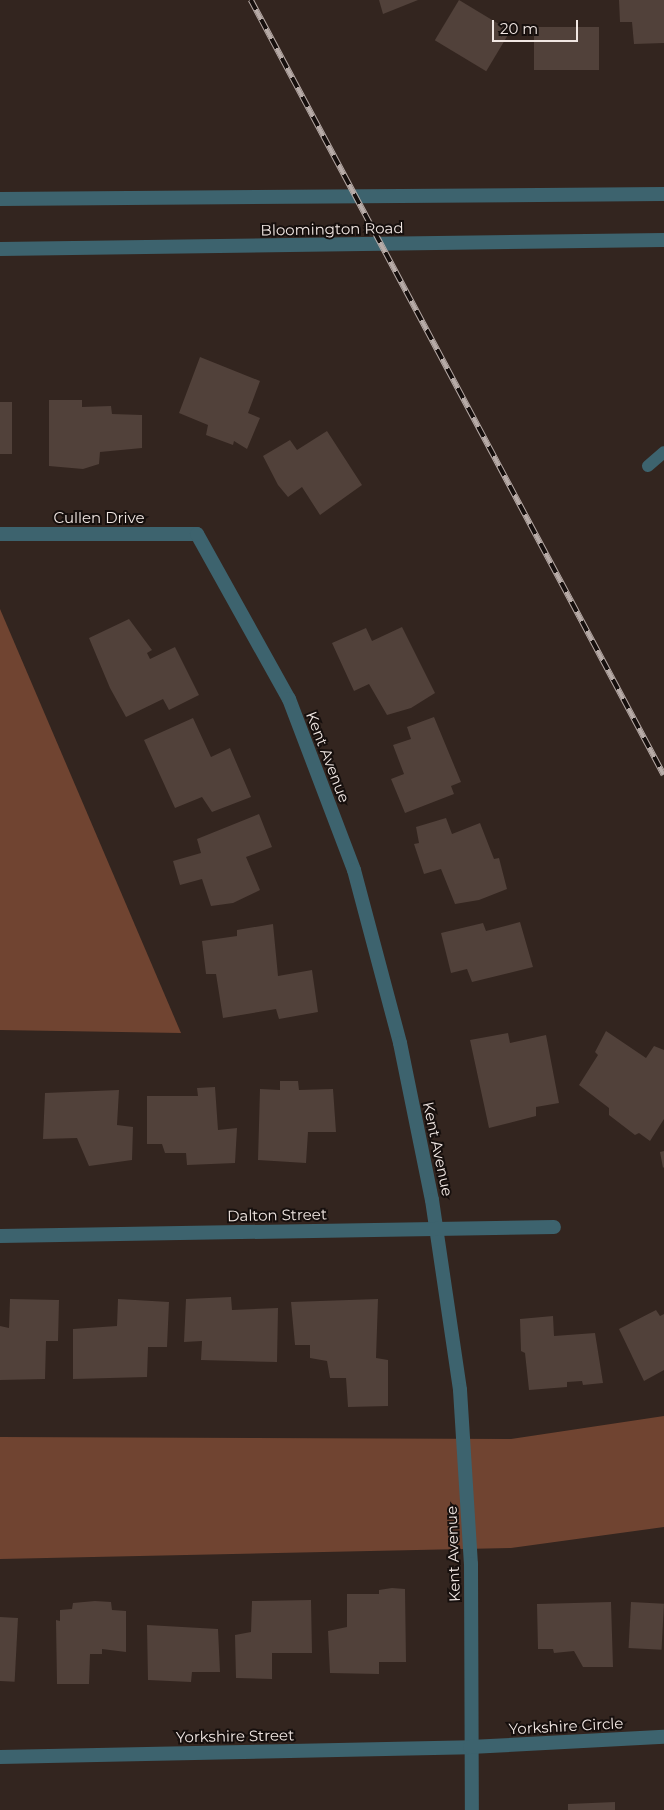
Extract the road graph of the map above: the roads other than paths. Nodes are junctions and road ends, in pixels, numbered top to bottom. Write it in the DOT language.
graph roads {
  1 [pos="664,194"];
  2 [pos="0,199"];
  3 [pos="664,240"];
  4 [pos="0,249"];
  5 [pos="664,452"];
  6 [pos="648,466"];
  7 [pos="0,534"];
  8 [pos="197,534"];
  9 [pos="554,1227"];
  10 [pos="438,1228"];
  11 [pos="0,1236"];
  12 [pos="664,1736"];
  13 [pos="470,1747"];
  14 [pos="0,1757"];
  15 [pos="472,1810"];
  1 -- 2 [label="street, Bloomington Road"];
  3 -- 4 [label="street, Bloomington Road"];
  5 -- 6 [label="lane"];
  7 -- 8 [label="street, Cullen Drive"];
  8 -- 10 [label="street, Kent Avenue"];
  9 -- 10 [label="street, Dalton Street"];
  10 -- 11 [label="street, Dalton Street"];
  10 -- 13 [label="street, Kent Avenue"];
  12 -- 13 [label="street, Yorkshire Circle"];
  13 -- 14 [label="street, Yorkshire Street"];
  13 -- 15 [label="street, Kent Avenue"];
}
